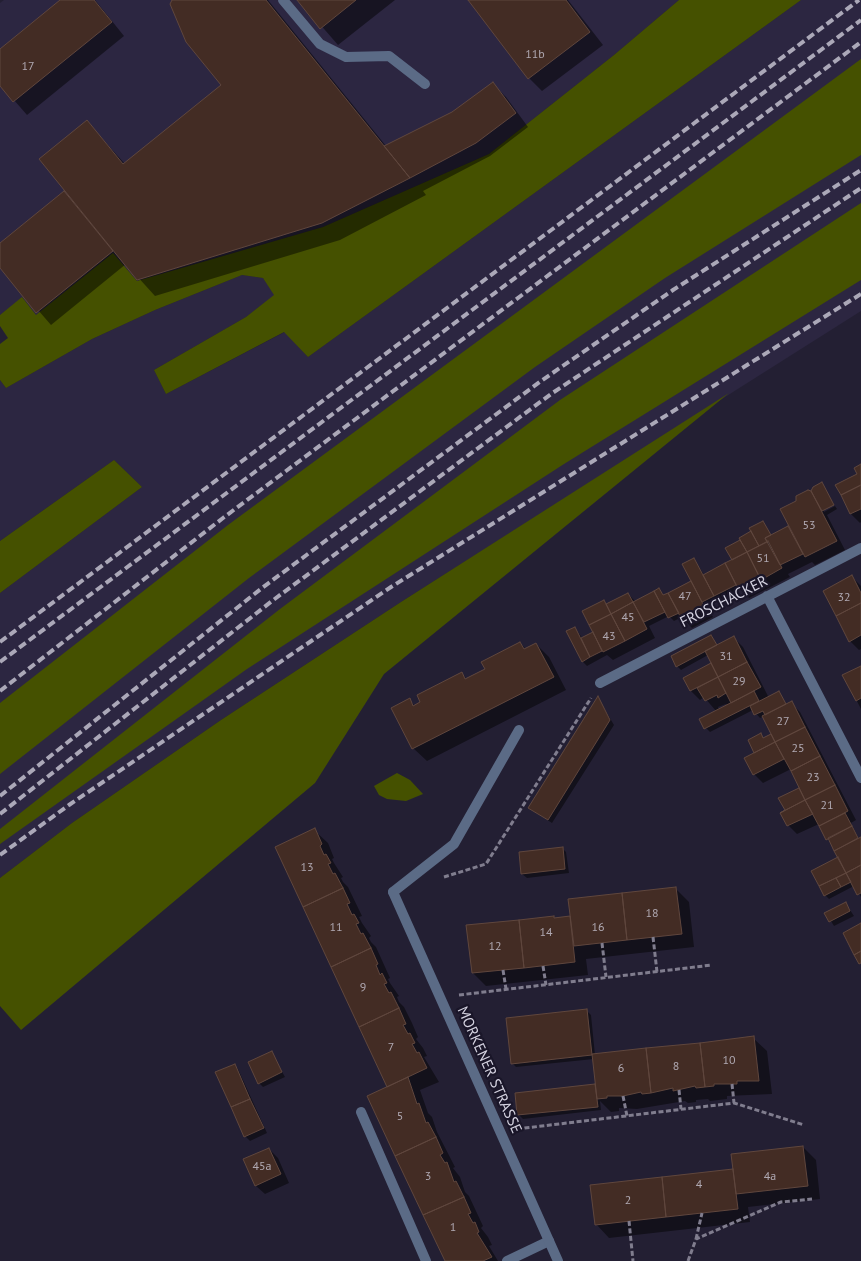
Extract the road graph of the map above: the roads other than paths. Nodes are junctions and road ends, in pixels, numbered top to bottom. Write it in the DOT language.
graph roads {
  1 [pos="283,0"];
  2 [pos="425,84"];
  3 [pos="861,548"];
  4 [pos="767,596"];
  5 [pos="600,683"];
  6 [pos="519,730"];
  7 [pos="861,778"];
  8 [pos="362,1112"];
  9 [pos="549,1241"];
  10 [pos="426,1261"];
  11 [pos="508,1261"];
  12 [pos="558,1261"];
  1 -- 2 [label="street"];
  3 -- 4 [label="street, FROSCHACKER"];
  4 -- 5 [label="street, FROSCHACKER"];
  4 -- 7 [label="street"];
  6 -- 9 [label="street, MORKENER STRASSE"];
  8 -- 10 [label="street"];
  9 -- 11 [label="street"];
  9 -- 12 [label="street, MORKENER STRASSE"];
}
